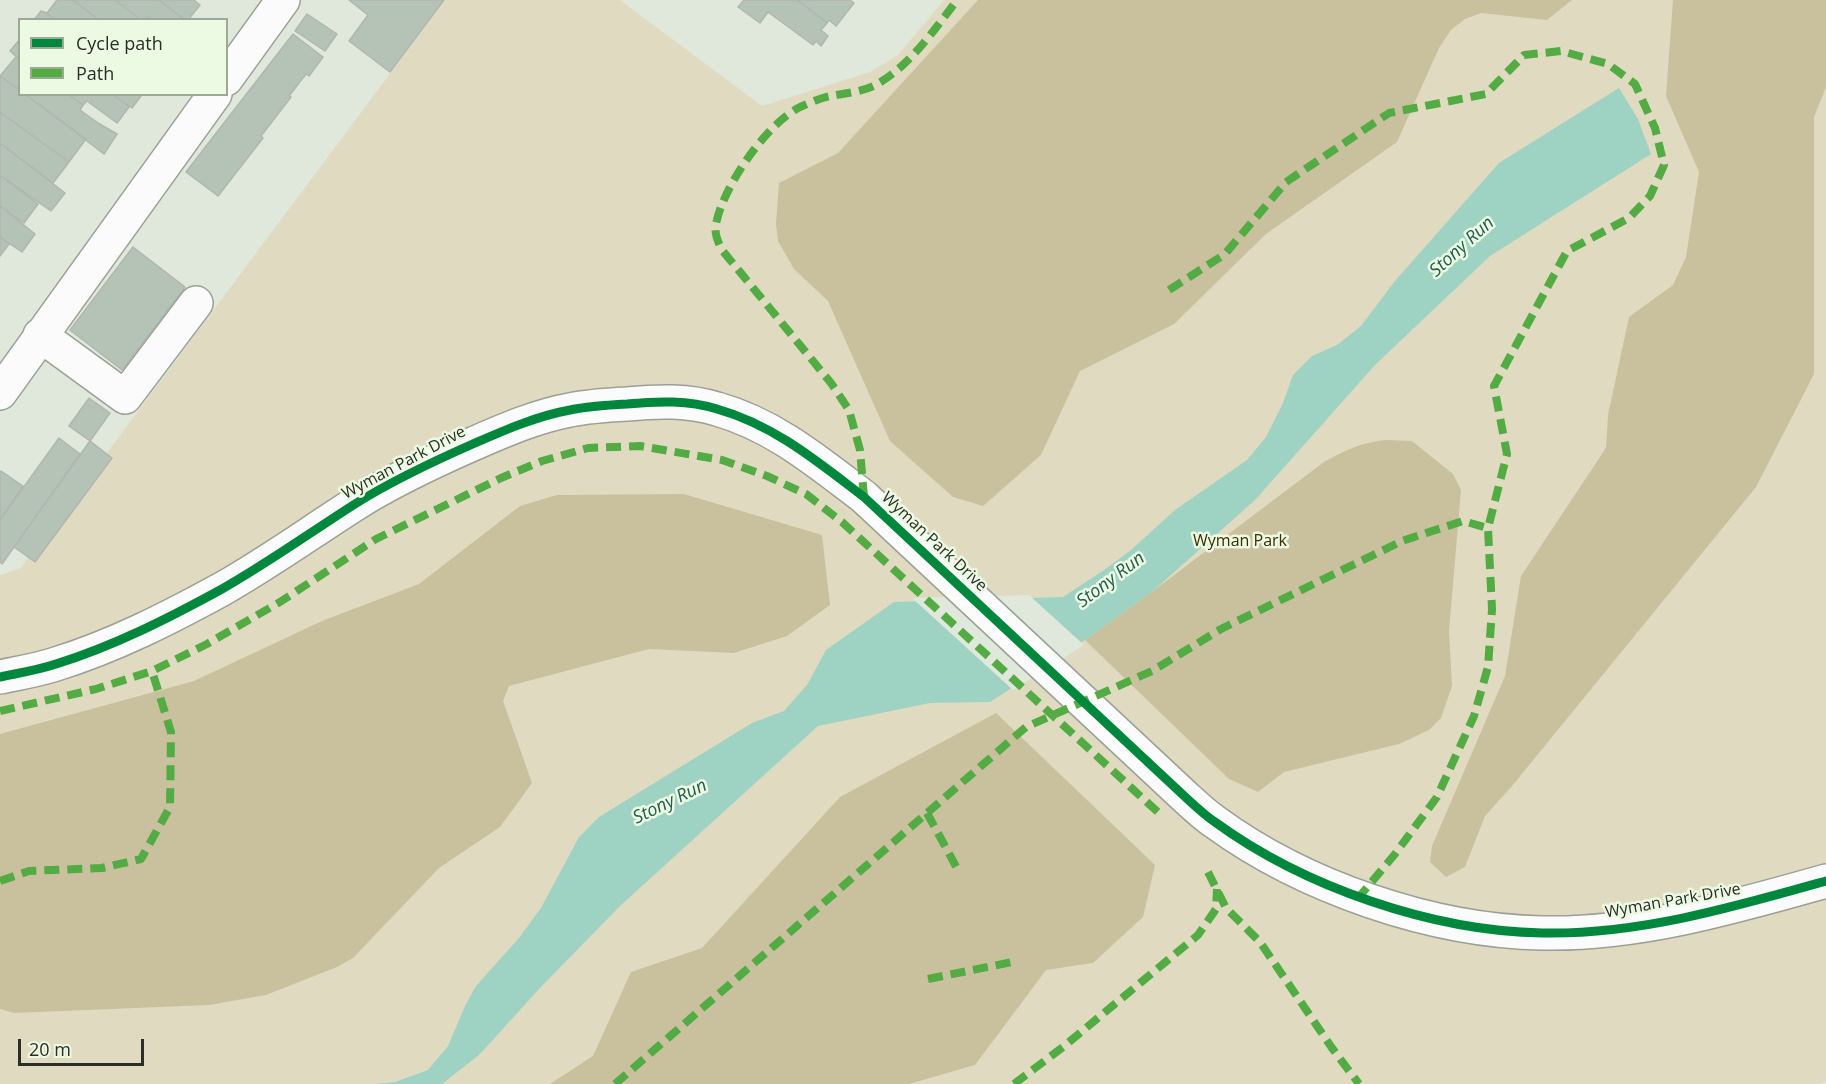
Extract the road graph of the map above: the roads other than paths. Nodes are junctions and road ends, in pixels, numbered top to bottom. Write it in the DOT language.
graph roads {
  1 [pos="283,0"];
  2 [pos="228,76"];
  3 [pos="214,96"];
  4 [pos="196,303"];
  5 [pos="40,335"];
  6 [pos="0,393"];
  7 [pos="0,677"];
  8 [pos="1826,881"];
  1 -- 2 [label="street"];
  3 -- 5 [label="street"];
  4 -- 5 [label="street"];
  5 -- 6 [label="street"];
  7 -- 8 [label="street, Wyman Park Drive"];
}
